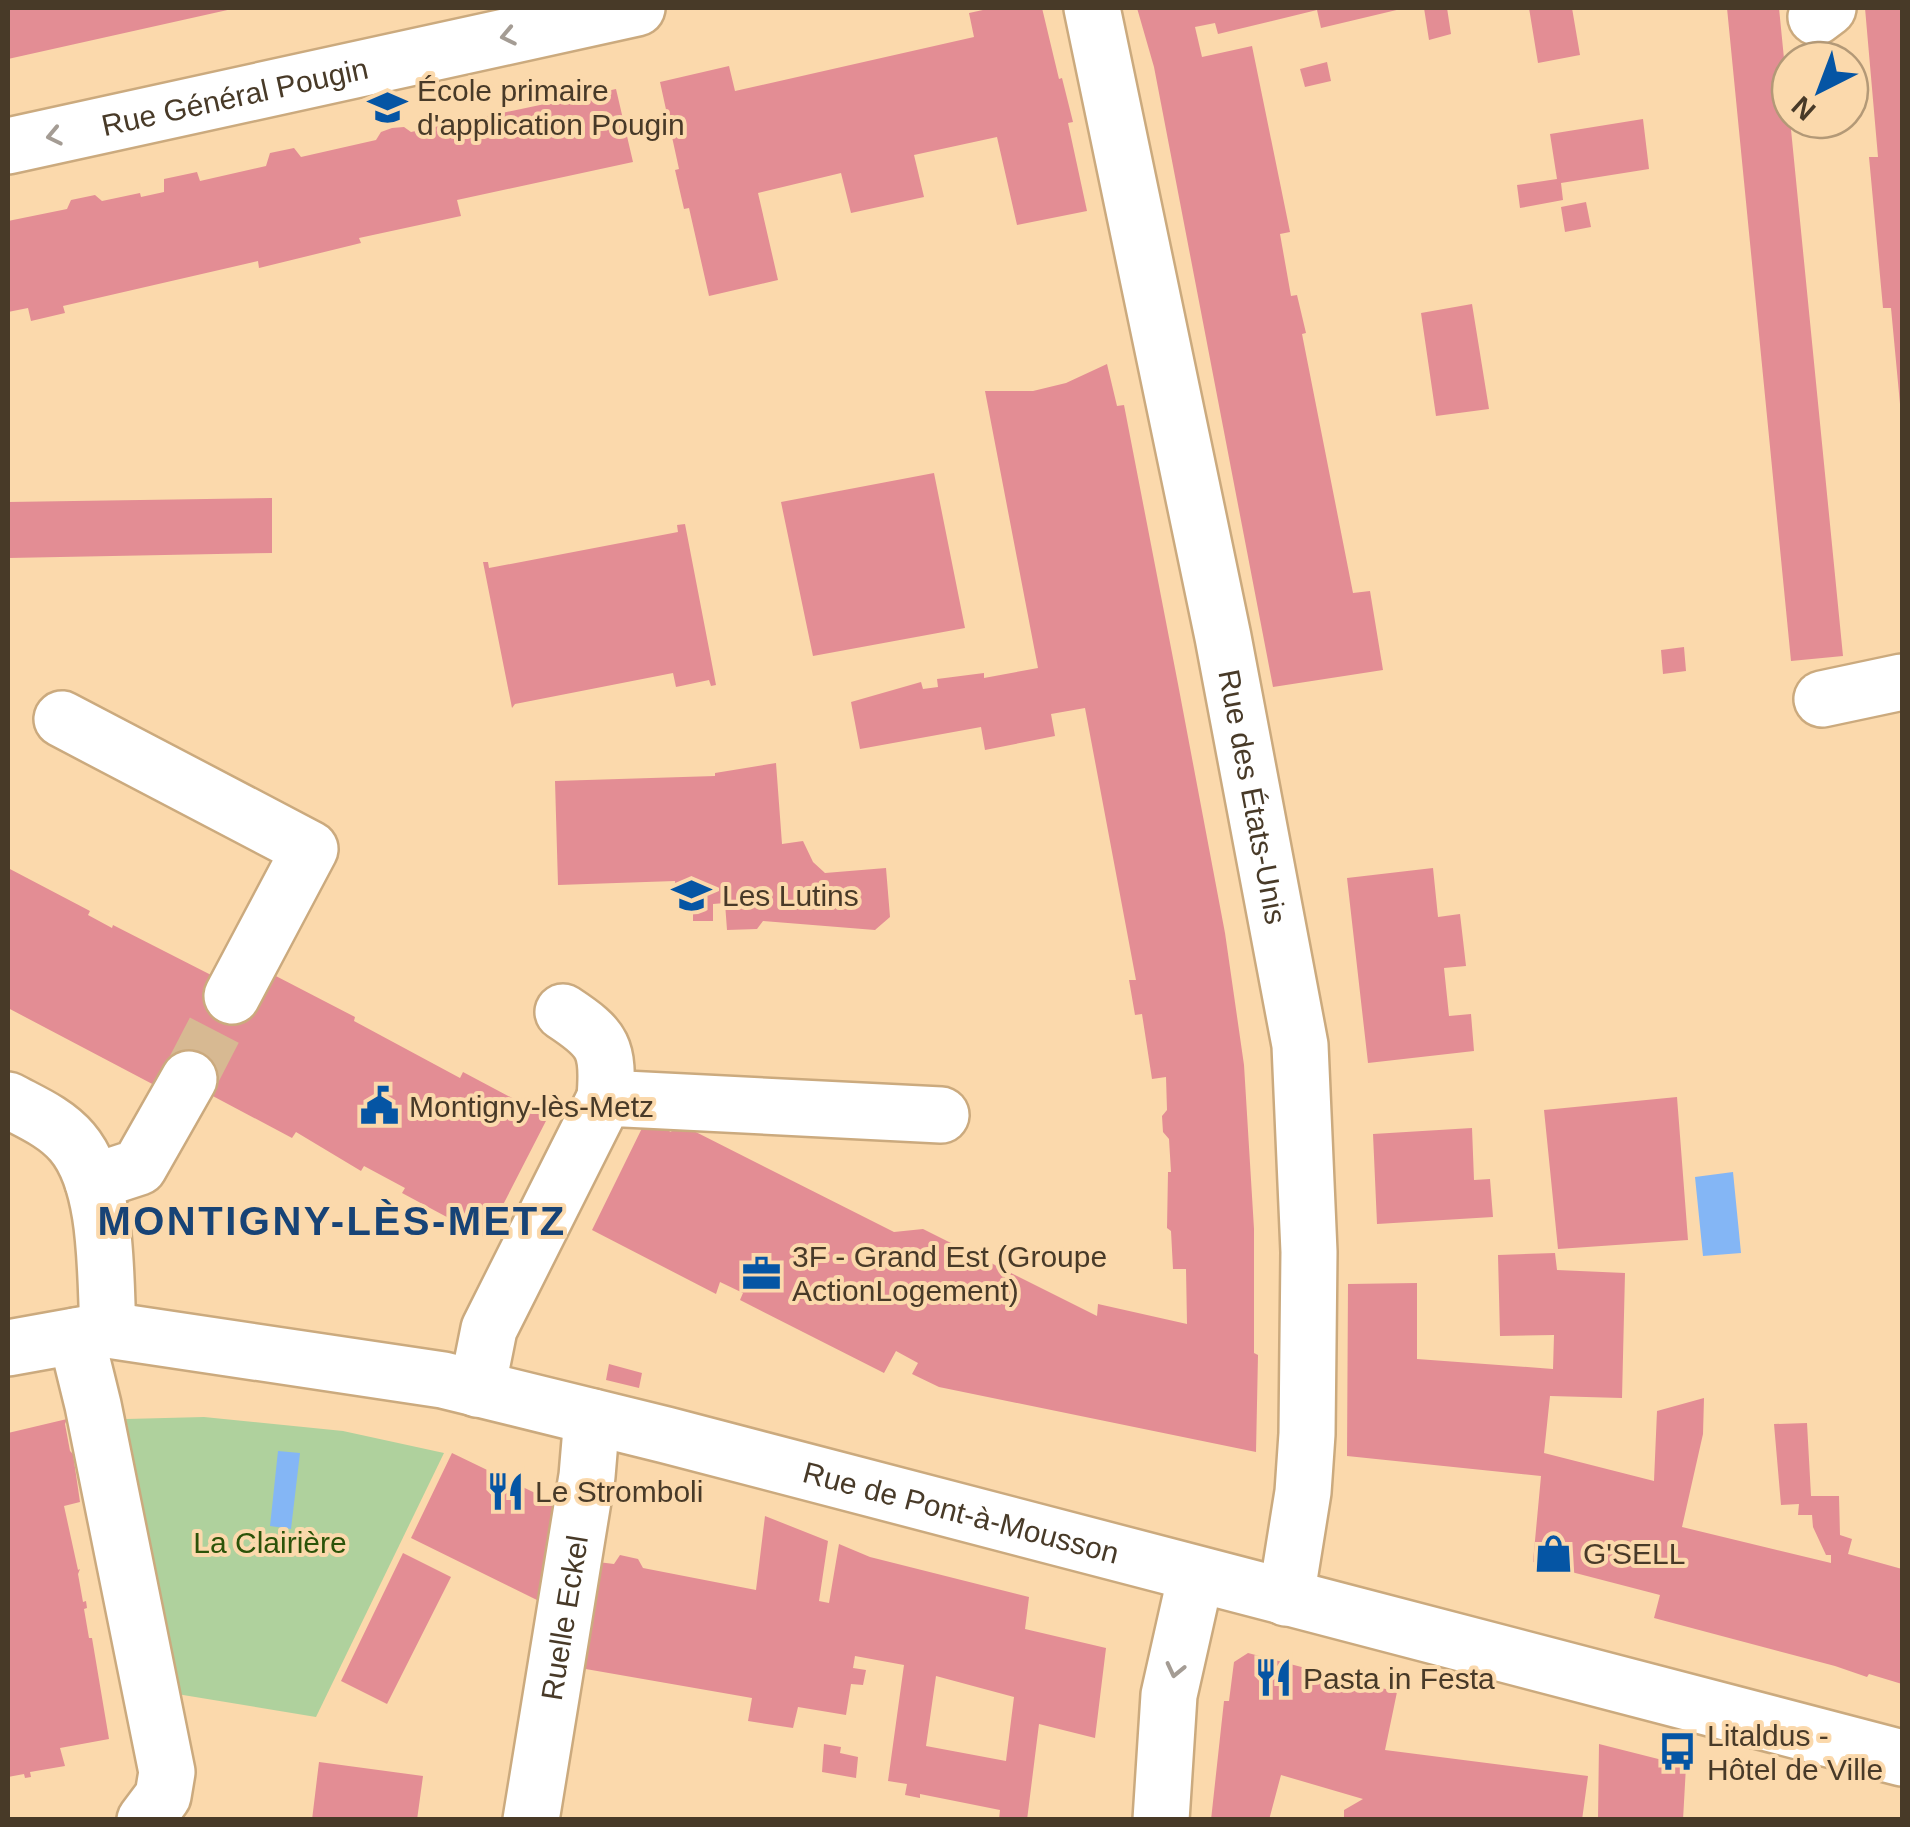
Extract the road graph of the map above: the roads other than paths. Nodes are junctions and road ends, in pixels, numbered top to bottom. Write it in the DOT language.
graph roads {
  1 [pos="638,8"];
  2 [pos="1092,8"];
  3 [pos="8,146"];
  4 [pos="1902,682"];
  5 [pos="1822,699"];
  6 [pos="62,719"];
  7 [pos="232,996"];
  8 [pos="562,1012"];
  9 [pos="189,1079"];
  10 [pos="605,1098"];
  11 [pos="8,1100"];
  12 [pos="942,1115"];
  13 [pos="93,1182"];
  14 [pos="92,1333"];
  15 [pos="8,1348"];
  16 [pos="477,1389"];
  17 [pos="592,1417"];
  18 [pos="1196,1575"];
  19 [pos="1286,1598"];
  20 [pos="1902,1758"];
  21 [pos="146,1820"];
  22 [pos="531,1820"];
  23 [pos="1161,1820"];
  1 -- 3 [label="street, Rue Général Pougin, one-way"];
  2 -- 19 [label="street, Rue des États-Unis"];
  4 -- 5 [label="street"];
  6 -- 7 [label="street"];
  8 -- 10 [label="street"];
  9 -- 13 [label="street"];
  10 -- 12 [label="street"];
  10 -- 16 [label="street"];
  11 -- 13 [label="street"];
  13 -- 14 [label="street"];
  14 -- 15 [label="street, Rue de Pont-à-Mousson"];
  14 -- 16 [label="street, Rue de Pont-à-Mousson"];
  14 -- 21 [label="street"];
  16 -- 17 [label="street, Rue de Pont-à-Mousson"];
  17 -- 18 [label="street, Rue de Pont-à-Mousson"];
  17 -- 22 [label="street, Ruelle Eckel"];
  18 -- 19 [label="street, Rue de Pont-à-Mousson"];
  18 -- 23 [label="street, one-way"];
  19 -- 20 [label="street, Rue de Pont-à-Mousson"];
}
